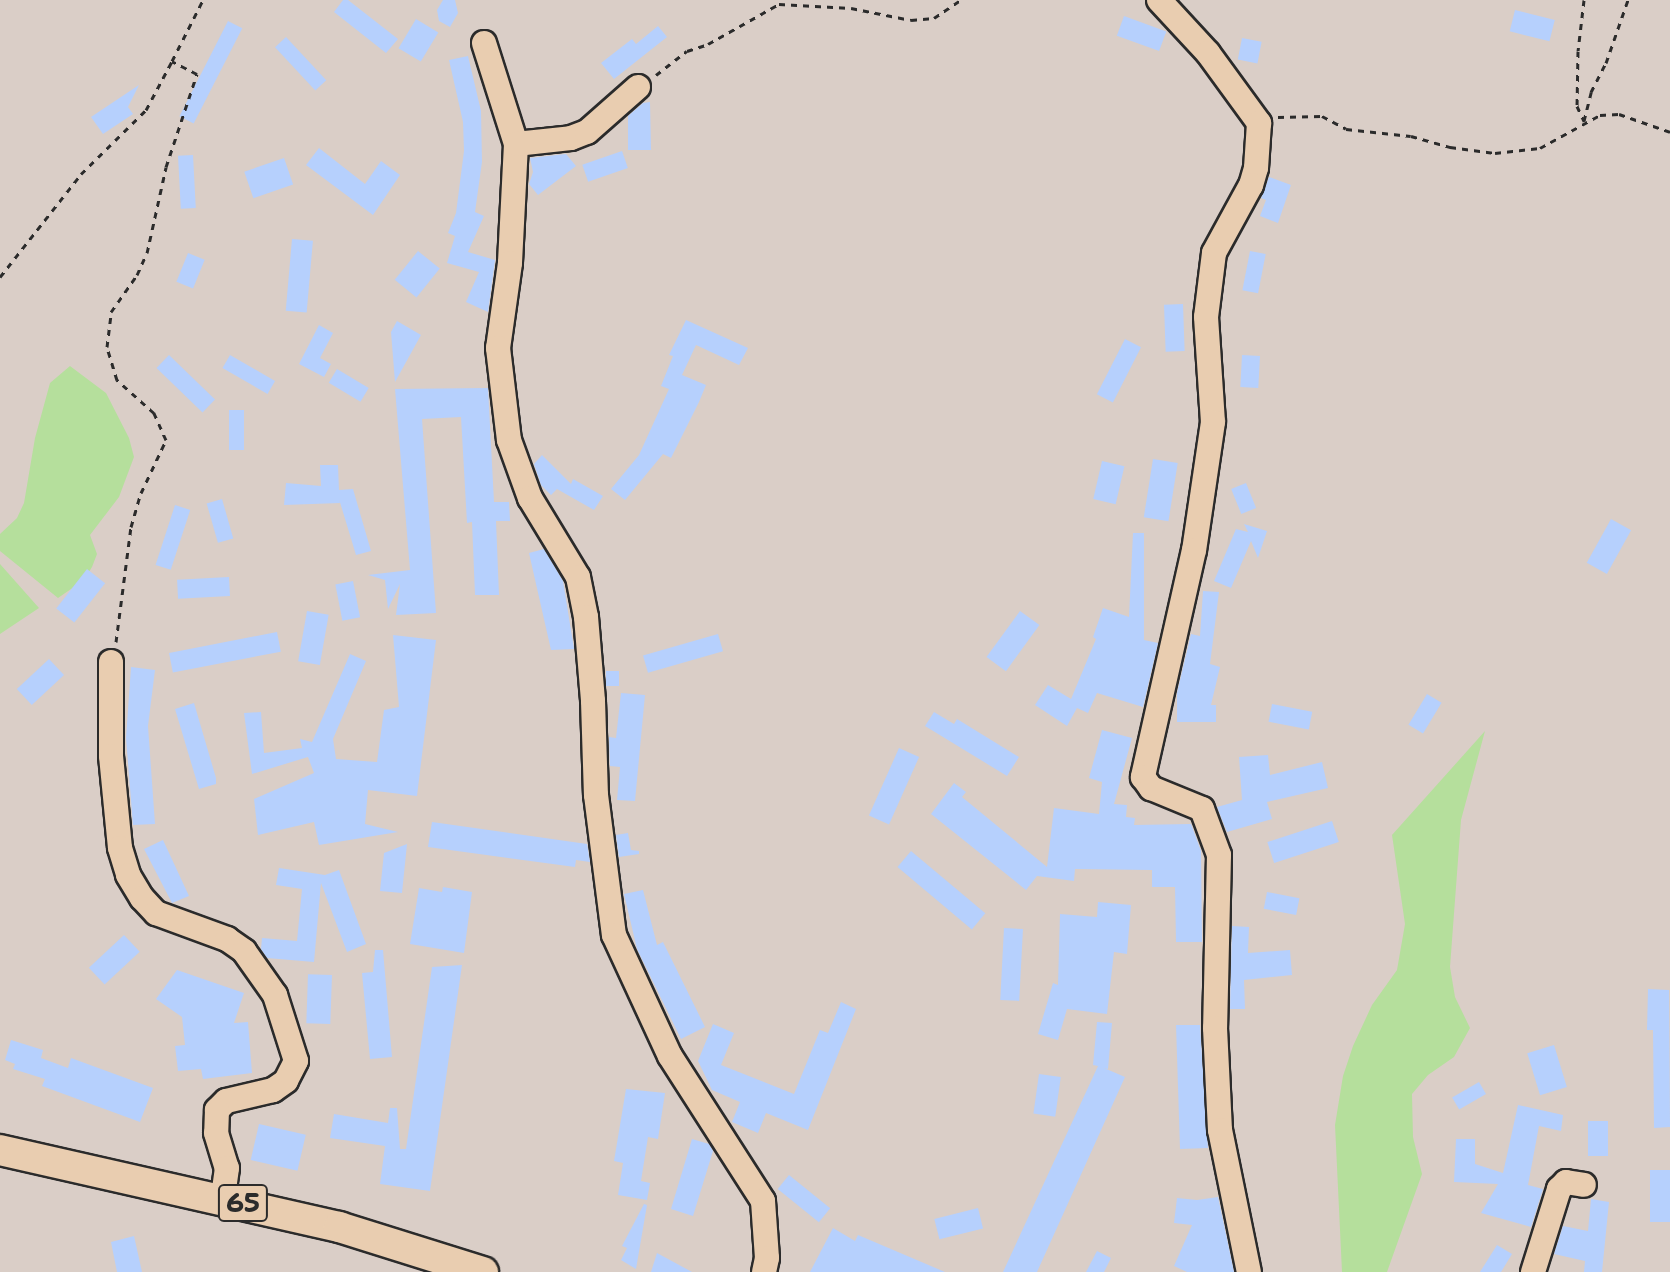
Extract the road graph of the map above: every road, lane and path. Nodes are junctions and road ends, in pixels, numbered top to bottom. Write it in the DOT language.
graph roads {
  1 [pos="203,0"];
  2 [pos="961,0"];
  3 [pos="1159,0"];
  4 [pos="1584,0"];
  5 [pos="1628,0"];
  6 [pos="804,2"];
  7 [pos="484,43"];
  8 [pos="172,61"];
  9 [pos="638,87"];
  10 [pos="1584,121"];
  11 [pos="1259,123"];
  12 [pos="1670,132"];
  13 [pos="516,144"];
  14 [pos="0,277"];
  15 [pos="111,662"];
  16 [pos="0,1150"];
  17 [pos="1584,1185"];
  18 [pos="223,1198"];
  19 [pos="483,1272"];
  20 [pos="764,1272"];
  21 [pos="1249,1272"];
  22 [pos="1533,1272"];
  1 -- 8 [label="path"];
  2 -- 6 [label="path"];
  3 -- 11 [label="street"];
  4 -- 10 [label="path"];
  5 -- 10 [label="path"];
  6 -- 9 [label="path"];
  7 -- 13 [label="street"];
  8 -- 14 [label="path"];
  8 -- 15 [label="path"];
  9 -- 13 [label="street"];
  10 -- 11 [label="path"];
  10 -- 12 [label="path"];
  11 -- 21 [label="street"];
  13 -- 20 [label="street"];
  15 -- 18 [label="street"];
  16 -- 18 [label="main road, 65"];
  17 -- 22 [label="street"];
  18 -- 19 [label="main road, 65"];
}
